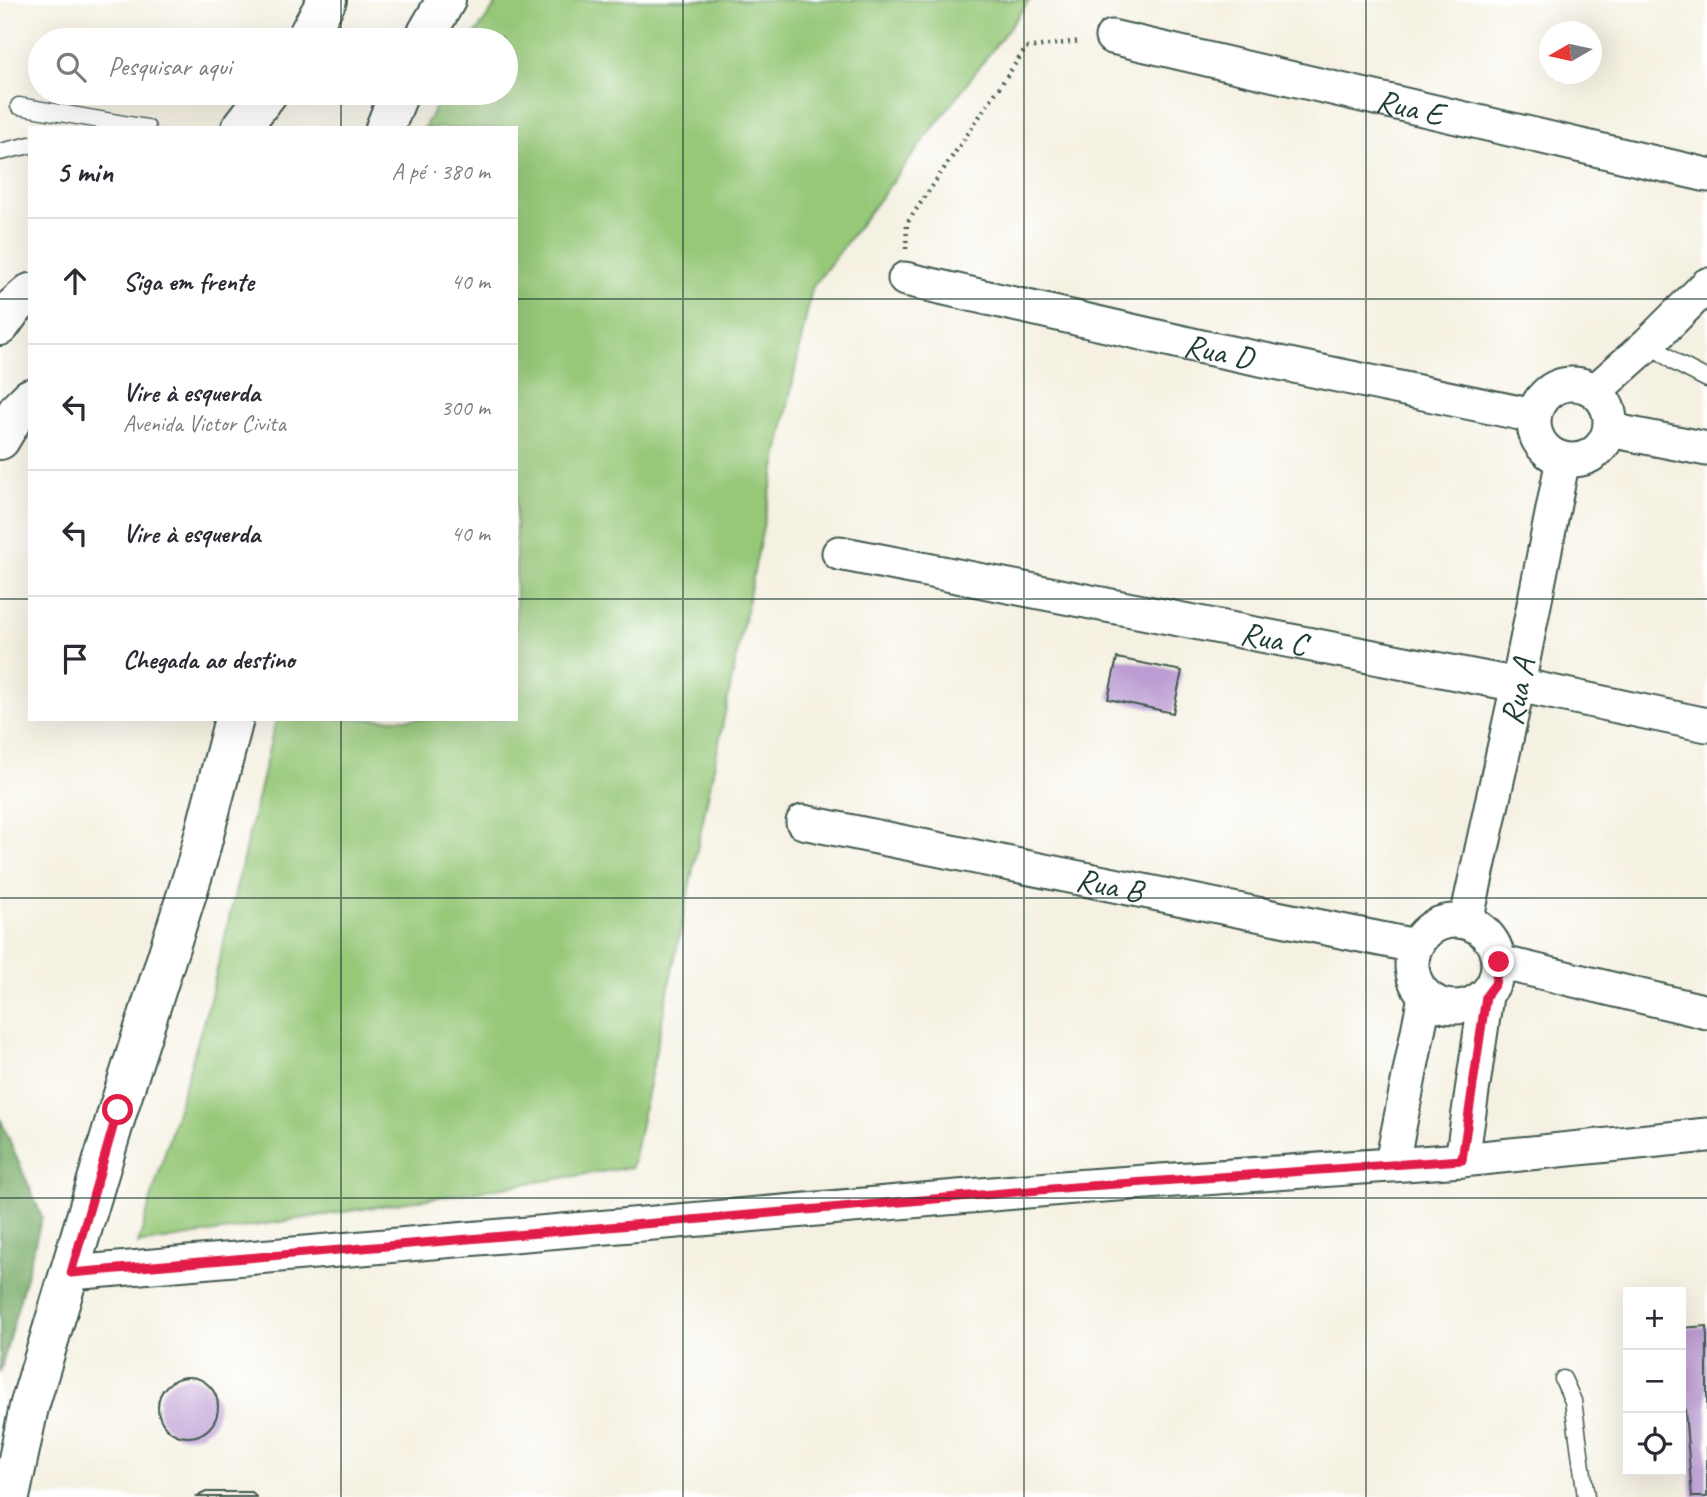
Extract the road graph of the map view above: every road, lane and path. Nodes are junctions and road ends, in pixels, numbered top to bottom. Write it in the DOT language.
graph roads {
  1 [pos="327,0"];
  2 [pos="446,0"];
  3 [pos="312,28"];
  4 [pos="431,28"];
  5 [pos="1112,37"];
  6 [pos="259,105"];
  7 [pos="394,105"];
  8 [pos="19,106"];
  9 [pos="135,126"];
  10 [pos="243,126"];
  11 [pos="386,126"];
  12 [pos="28,145"];
  13 [pos="0,152"];
  14 [pos="1707,175"];
  15 [pos="905,279"];
  16 [pos="28,295"];
  17 [pos="1701,299"];
  18 [pos="0,327"];
  19 [pos="1649,343"];
  20 [pos="1707,379"];
  21 [pos="1595,391"];
  22 [pos="28,400"];
  23 [pos="1534,416"];
  24 [pos="1610,430"];
  25 [pos="0,440"];
  26 [pos="1707,449"];
  27 [pos="1563,460"];
  28 [pos="839,553"];
  29 [pos="1518,685"];
  30 [pos="220,721"];
  31 [pos="233,721"];
  32 [pos="1707,725"];
  33 [pos="218,781"];
  34 [pos="803,822"];
  35 [pos="1466,922"];
  36 [pos="1415,946"];
  37 [pos="1499,962"];
  38 [pos="1425,996"];
  39 [pos="1486,996"];
  40 [pos="1707,1012"];
  41 [pos="1707,1135"];
  42 [pos="1462,1160"];
  43 [pos="1392,1163"];
  44 [pos="71,1273"];
  45 [pos="1563,1379"];
  46 [pos="10,1497"];
  47 [pos="1586,1497"];
  1 -- 3 [label="main road"];
  2 -- 4 [label="main road"];
  5 -- 14 [label="street, Rua E"];
  5 -- 15 [label="path"];
  6 -- 10 [label="main road"];
  7 -- 11 [label="main road"];
  8 -- 9 [label="lane"];
  12 -- 13 [label="lane"];
  15 -- 23 [label="street, Rua D"];
  16 -- 18 [label="main road"];
  17 -- 19 [label="street"];
  19 -- 20 [label="lane"];
  19 -- 21 [label="street"];
  21 -- 23 [label="street"];
  21 -- 24 [label="street"];
  22 -- 25 [label="main road"];
  23 -- 27 [label="street"];
  24 -- 26 [label="street"];
  24 -- 27 [label="street"];
  27 -- 29 [label="street, Rua A"];
  28 -- 29 [label="street, Rua C"];
  29 -- 32 [label="street, Rua C"];
  29 -- 35 [label="street, Rua A"];
  30 -- 33 [label="main road"];
  31 -- 33 [label="main road"];
  33 -- 44 [label="main road"];
  34 -- 36 [label="street, Rua B"];
  35 -- 36 [label="street"];
  35 -- 37 [label="street"];
  36 -- 38 [label="street"];
  37 -- 39 [label="street"];
  37 -- 40 [label="street"];
  38 -- 39 [label="street"];
  38 -- 43 [label="street"];
  39 -- 42 [label="street"];
  41 -- 42 [label="street"];
  42 -- 43 [label="street"];
  43 -- 44 [label="street"];
  44 -- 46 [label="main road"];
  45 -- 47 [label="lane"];
}
